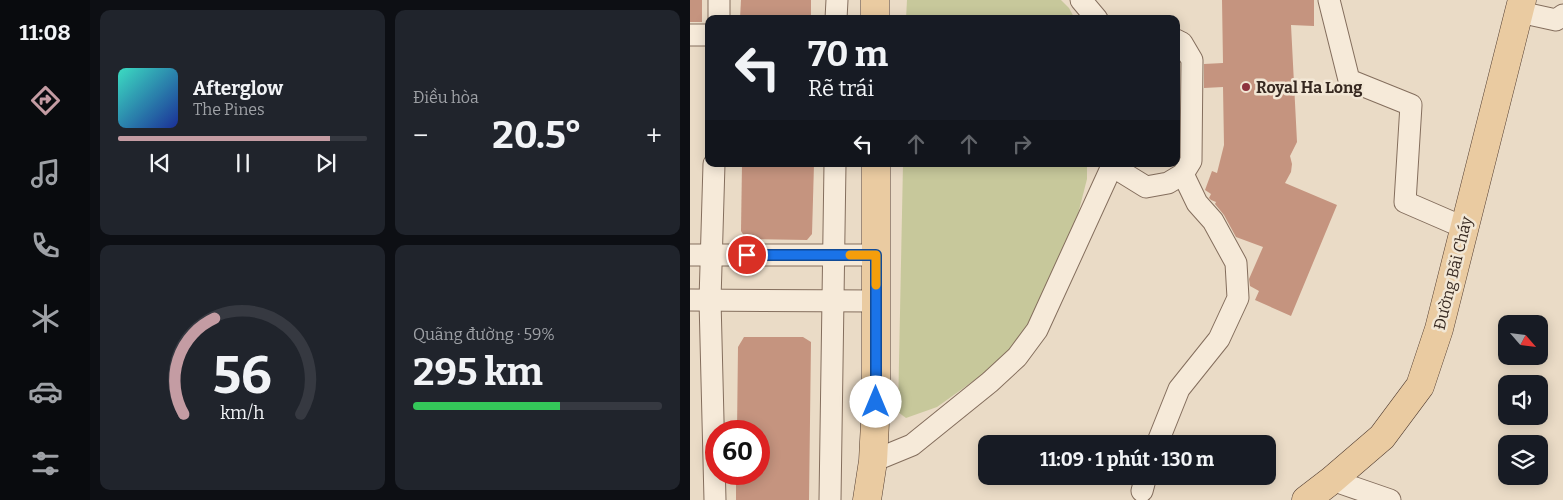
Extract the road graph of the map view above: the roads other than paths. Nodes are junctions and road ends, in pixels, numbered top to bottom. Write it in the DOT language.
graph roads {
  1 [pos="719,0"];
  2 [pos="836,0"];
  3 [pos="875,0"];
  4 [pos="1081,0"];
  5 [pos="1329,0"];
  6 [pos="1520,6"];
  7 [pos="719,15"];
  8 [pos="836,15"];
  9 [pos="875,15"];
  10 [pos="1094,15"];
  11 [pos="1563,15"];
  12 [pos="690,35"];
  13 [pos="705,35"];
  14 [pos="1180,42"];
  15 [pos="714,167"];
  16 [pos="834,167"];
  17 [pos="876,167"];
  18 [pos="1111,167"];
  19 [pos="1115,167"];
  20 [pos="1183,174"];
  21 [pos="1464,228"];
  22 [pos="712,254"];
  23 [pos="690,255"];
  24 [pos="876,255"];
  25 [pos="834,256"];
  26 [pos="700,300"];
  27 [pos="833,301"];
  28 [pos="876,301"];
  29 [pos="1161,435"];
  30 [pos="873,461"];
  31 [pos="1332,480"];
  32 [pos="716,500"];
  33 [pos="830,500"];
  34 [pos="867,500"];
  35 [pos="1306,500"];
  36 [pos="1390,500"];
  1 -- 7 [label="street"];
  2 -- 8 [label="street"];
  3 -- 9 [label="main road"];
  4 -- 10 [label="street"];
  5 -- 21 [label="street"];
  6 -- 11 [label="street"];
  6 -- 21 [label="main road, Đường Bãi Cháy"];
  12 -- 13 [label="street"];
  14 -- 20 [label="street"];
  15 -- 22 [label="street"];
  16 -- 25 [label="street"];
  17 -- 24 [label="main road"];
  18 -- 30 [label="street"];
  19 -- 20 [label="street"];
  20 -- 29 [label="street"];
  21 -- 31 [label="main road, Đường Bãi Cháy"];
  22 -- 23 [label="street"];
  22 -- 25 [label="street"];
  22 -- 26 [label="street"];
  24 -- 25 [label="street"];
  24 -- 28 [label="main road"];
  25 -- 27 [label="street"];
  26 -- 27 [label="street"];
  26 -- 32 [label="street"];
  27 -- 28 [label="street"];
  27 -- 33 [label="street"];
  28 -- 30 [label="main road"];
  30 -- 34 [label="main road"];
  31 -- 35 [label="main road, Đường Bãi Cháy"];
  31 -- 36 [label="street"];
}
